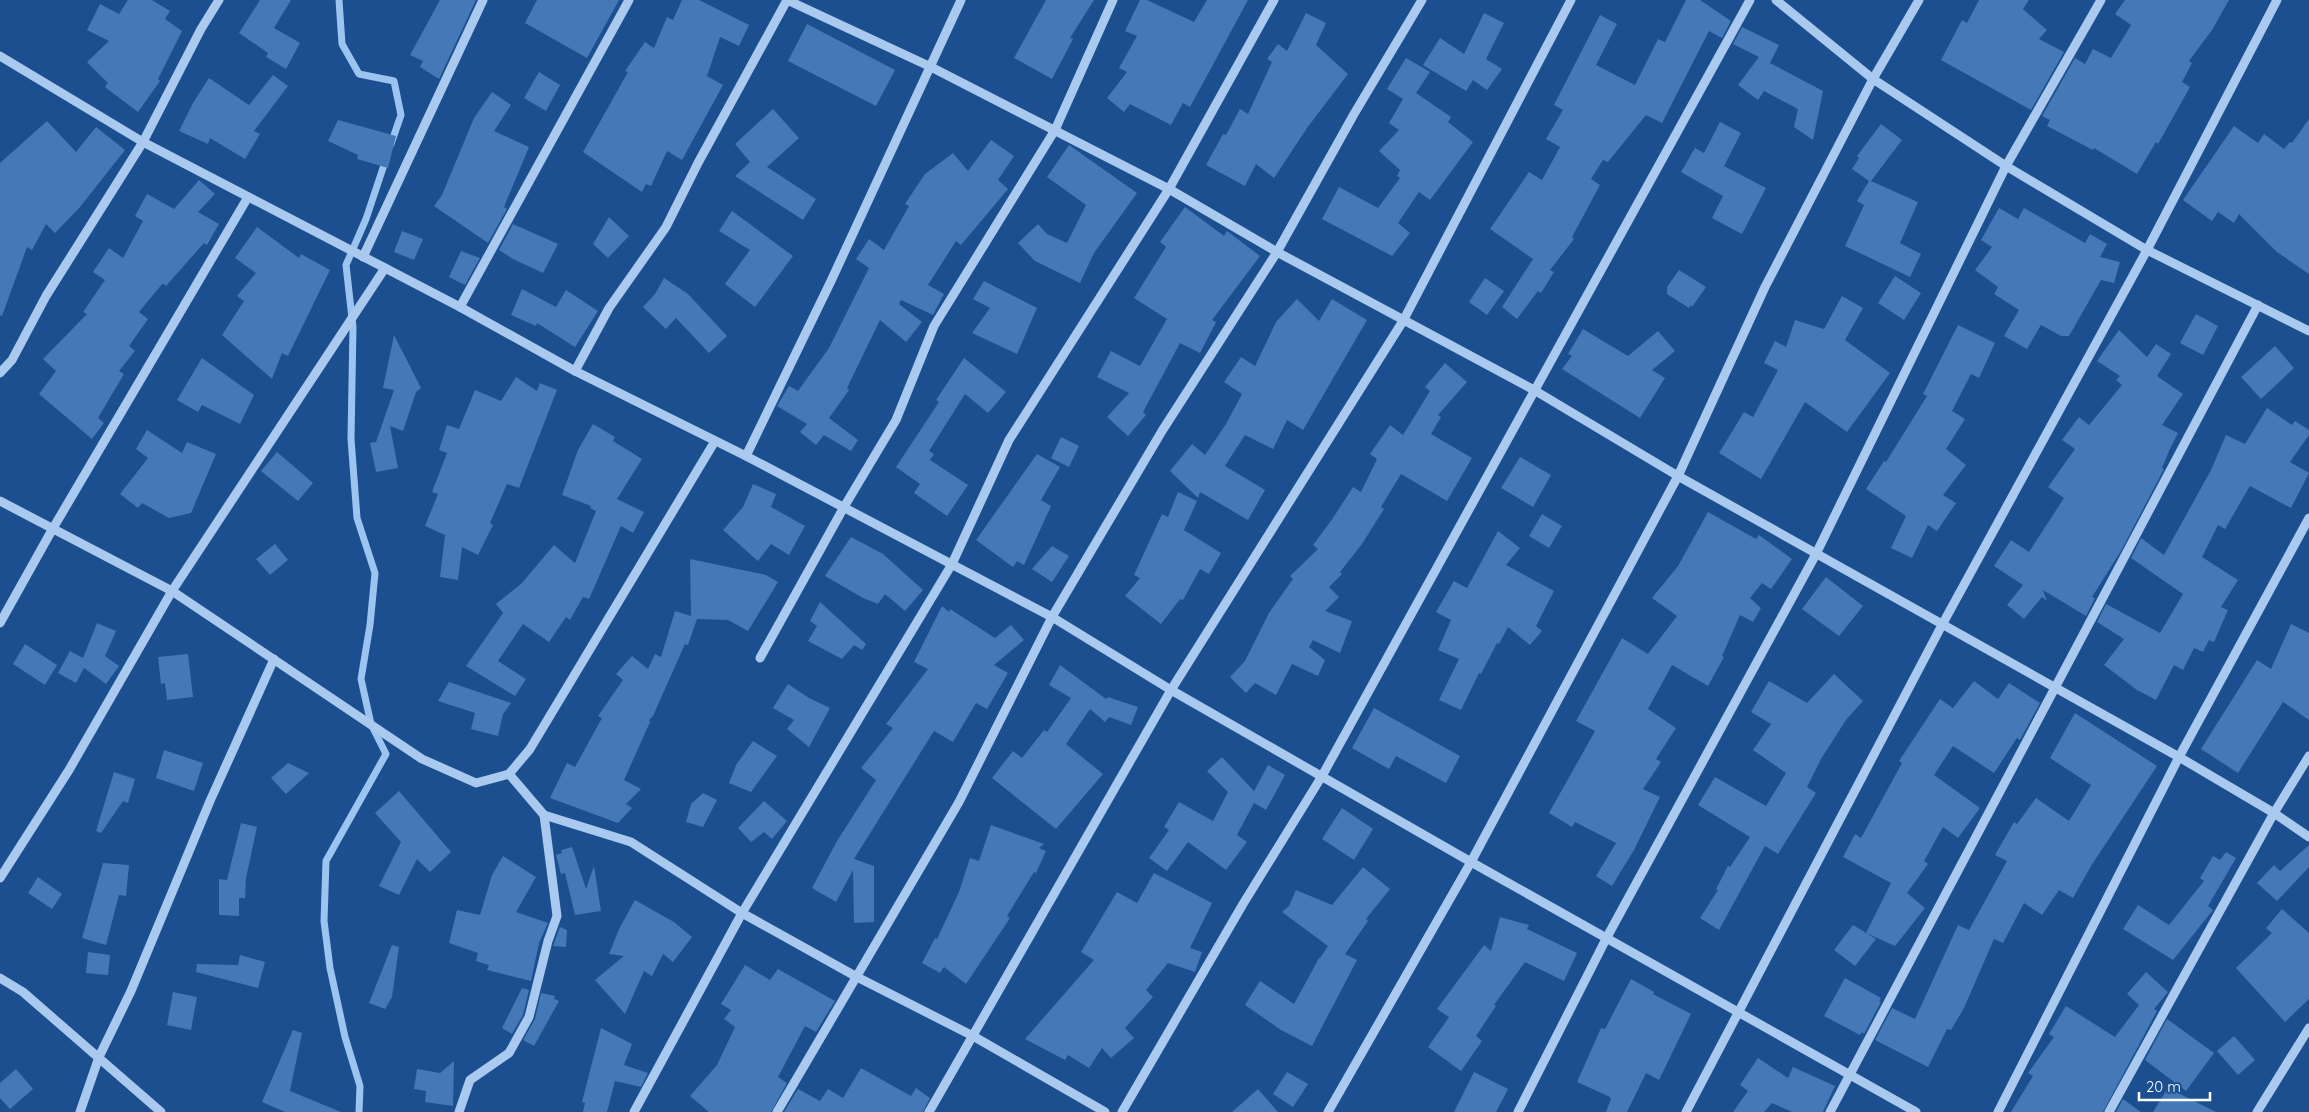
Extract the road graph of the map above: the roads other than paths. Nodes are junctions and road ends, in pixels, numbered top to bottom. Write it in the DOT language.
graph roads {
  1 [pos="218,0"];
  2 [pos="482,0"];
  3 [pos="629,0"];
  4 [pos="787,0"];
  5 [pos="961,0"];
  6 [pos="1113,0"];
  7 [pos="1274,0"];
  8 [pos="1422,0"];
  9 [pos="1571,0"];
  10 [pos="1750,0"];
  11 [pos="1776,0"];
  12 [pos="1919,0"];
  13 [pos="2101,0"];
  14 [pos="2277,0"];
  15 [pos="0,56"];
  16 [pos="931,67"];
  17 [pos="1873,79"];
  18 [pos="1055,130"];
  19 [pos="143,142"];
  20 [pos="2006,166"];
  21 [pos="1169,189"];
  22 [pos="248,197"];
  23 [pos="2147,250"];
  24 [pos="1277,252"];
  25 [pos="363,257"];
  26 [pos="385,268"];
  27 [pos="2258,305"];
  28 [pos="460,307"];
  29 [pos="1403,320"];
  30 [pos="2309,331"];
  31 [pos="576,371"];
  32 [pos="0,373"];
  33 [pos="1534,390"];
  34 [pos="715,440"];
  35 [pos="746,456"];
  36 [pos="1678,476"];
  37 [pos="0,501"];
  38 [pos="844,507"];
  39 [pos="2309,518"];
  40 [pos="52,530"];
  41 [pos="1816,554"];
  42 [pos="952,564"];
  43 [pos="172,591"];
  44 [pos="1052,617"];
  45 [pos="0,623"];
  46 [pos="1942,625"];
  47 [pos="760,658"];
  48 [pos="274,659"];
  49 [pos="2055,688"];
  50 [pos="1171,690"];
  51 [pos="2309,756"];
  52 [pos="2179,757"];
  53 [pos="509,774"];
  54 [pos="1322,776"];
  55 [pos="2274,813"];
  56 [pos="544,815"];
  57 [pos="2309,837"];
  58 [pos="1471,862"];
  59 [pos="0,878"];
  60 [pos="742,912"];
  61 [pos="1607,937"];
  62 [pos="857,977"];
  63 [pos="0,978"];
  64 [pos="1738,1011"];
  65 [pos="2309,1028"];
  66 [pos="972,1036"];
  67 [pos="99,1057"];
  68 [pos="1849,1074"];
  69 [pos="80,1112"];
  70 [pos="161,1112"];
  71 [pos="459,1112"];
  72 [pos="634,1112"];
  73 [pos="777,1112"];
  74 [pos="929,1112"];
  75 [pos="1105,1112"];
  76 [pos="1122,1112"];
  77 [pos="1328,1112"];
  78 [pos="1518,1112"];
  79 [pos="1686,1112"];
  80 [pos="1830,1112"];
  81 [pos="1916,1112"];
  82 [pos="1998,1112"];
  83 [pos="2110,1112"];
  84 [pos="2257,1112"];
  1 -- 19 [label="street"];
  2 -- 25 [label="street"];
  3 -- 28 [label="street"];
  4 -- 16 [label="street"];
  4 -- 31 [label="street"];
  5 -- 16 [label="street"];
  6 -- 18 [label="street"];
  7 -- 21 [label="street"];
  8 -- 24 [label="street"];
  9 -- 29 [label="street"];
  10 -- 33 [label="street"];
  11 -- 17 [label="street"];
  12 -- 17 [label="street"];
  13 -- 20 [label="street"];
  14 -- 23 [label="street"];
  15 -- 19 [label="street"];
  16 -- 18 [label="street"];
  16 -- 35 [label="street"];
  17 -- 20 [label="street"];
  17 -- 36 [label="street"];
  18 -- 21 [label="street"];
  18 -- 38 [label="street"];
  19 -- 22 [label="street"];
  19 -- 32 [label="street"];
  20 -- 23 [label="street"];
  20 -- 41 [label="street"];
  21 -- 24 [label="street"];
  21 -- 42 [label="street"];
  22 -- 25 [label="street"];
  22 -- 40 [label="street"];
  23 -- 27 [label="street"];
  23 -- 46 [label="street"];
  24 -- 29 [label="street"];
  24 -- 44 [label="street"];
  25 -- 26 [label="street"];
  26 -- 28 [label="street"];
  26 -- 43 [label="street"];
  27 -- 30 [label="street"];
  27 -- 49 [label="street"];
  28 -- 31 [label="street"];
  29 -- 33 [label="street"];
  29 -- 50 [label="street"];
  31 -- 34 [label="street"];
  33 -- 36 [label="street"];
  33 -- 54 [label="street"];
  34 -- 35 [label="street"];
  34 -- 53 [label="street"];
  35 -- 38 [label="street"];
  36 -- 41 [label="street"];
  36 -- 58 [label="street"];
  37 -- 40 [label="street"];
  38 -- 42 [label="street"];
  38 -- 47 [label="street"];
  39 -- 52 [label="street"];
  40 -- 43 [label="street"];
  40 -- 45 [label="street"];
  41 -- 46 [label="street"];
  41 -- 61 [label="street"];
  42 -- 44 [label="street"];
  42 -- 60 [label="street"];
  43 -- 48 [label="street"];
  43 -- 59 [label="street"];
  44 -- 50 [label="street"];
  44 -- 62 [label="street"];
  46 -- 49 [label="street"];
  46 -- 64 [label="street"];
  48 -- 53 [label="street"];
  48 -- 67 [label="street"];
  49 -- 52 [label="street"];
  49 -- 68 [label="street"];
  50 -- 54 [label="street"];
  50 -- 66 [label="street"];
  51 -- 55 [label="street"];
  52 -- 55 [label="street"];
  52 -- 82 [label="street"];
  53 -- 56 [label="street"];
  54 -- 58 [label="street"];
  54 -- 76 [label="street"];
  55 -- 57 [label="street"];
  55 -- 83 [label="street"];
  56 -- 60 [label="street"];
  56 -- 71 [label="street"];
  58 -- 61 [label="street"];
  58 -- 77 [label="street"];
  60 -- 62 [label="street"];
  60 -- 72 [label="street"];
  61 -- 64 [label="street"];
  61 -- 78 [label="street"];
  62 -- 66 [label="street"];
  62 -- 73 [label="street"];
  63 -- 67 [label="street"];
  64 -- 68 [label="street"];
  64 -- 79 [label="street"];
  65 -- 84 [label="street"];
  66 -- 74 [label="street"];
  66 -- 75 [label="street"];
  67 -- 69 [label="street"];
  67 -- 70 [label="street"];
  68 -- 80 [label="street"];
  68 -- 81 [label="street"];
}
